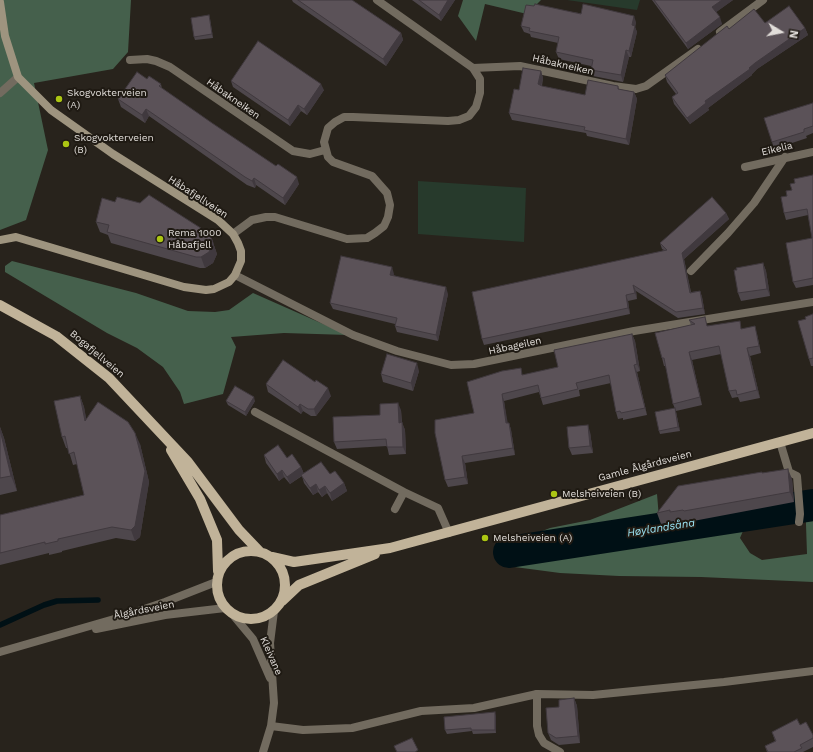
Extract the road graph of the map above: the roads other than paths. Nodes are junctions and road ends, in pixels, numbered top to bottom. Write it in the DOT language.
graph roads {
  1 [pos="377,0"];
  2 [pos="763,0"];
  3 [pos="0,2"];
  4 [pos="715,36"];
  5 [pos="703,45"];
  6 [pos="130,60"];
  7 [pos="473,68"];
  8 [pos="18,77"];
  9 [pos="0,93"];
  10 [pos="325,150"];
  11 [pos="813,152"];
  12 [pos="785,157"];
  13 [pos="745,167"];
  14 [pos="233,234"];
  15 [pos="0,240"];
  16 [pos="691,270"];
  17 [pos="235,275"];
  18 [pos="813,302"];
  19 [pos="0,305"];
  20 [pos="255,412"];
  21 [pos="813,433"];
  22 [pos="165,438"];
  23 [pos="780,442"];
  24 [pos="404,492"];
  25 [pos="395,509"];
  26 [pos="800,518"];
  27 [pos="449,533"];
  28 [pos="390,548"];
  29 [pos="260,552"];
  30 [pos="272,557"];
  31 [pos="217,577"];
  32 [pos="281,602"];
  33 [pos="225,608"];
  34 [pos="274,611"];
  35 [pos="233,615"];
  36 [pos="68,634"];
  37 [pos="0,652"];
  38 [pos="813,671"];
  39 [pos="273,686"];
  40 [pos="537,694"];
  41 [pos="271,726"];
  42 [pos="263,752"];
  43 [pos="560,752"];
  1 -- 7 [label="street"];
  2 -- 4 [label="street"];
  3 -- 8 [label="street, Håbafjellveien"];
  5 -- 7 [label="street, Håbakneiken"];
  6 -- 10 [label="street, Håbakneiken"];
  7 -- 10 [label="street"];
  8 -- 9 [label="street"];
  8 -- 14 [label="street, Håbafjellveien"];
  10 -- 14 [label="street"];
  11 -- 12 [label="street, Eikelia"];
  12 -- 13 [label="street, Eikelia"];
  12 -- 16 [label="street"];
  14 -- 17 [label="street, Håbafjellveien"];
  15 -- 17 [label="street"];
  17 -- 18 [label="street, Håbageilen"];
  19 -- 22 [label="main road, Bogafjellveien"];
  20 -- 24 [label="street"];
  21 -- 23 [label="main road, Gamle Ålgårdsveien"];
  22 -- 29 [label="main road, Bogafjellveien"];
  22 -- 31 [label="main road, Bogafjellveien"];
  23 -- 26 [label="street"];
  23 -- 27 [label="main road, Gamle Ålgårdsveien"];
  24 -- 25 [label="street"];
  24 -- 27 [label="street"];
  27 -- 28 [label="main road, Gamle Ålgårdsveien"];
  28 -- 30 [label="main road, Gamle Ålgårdsveien"];
  28 -- 32 [label="main road, Gamle Ålgårdsveien"];
  29 -- 30 [label="main road"];
  29 -- 31 [label="main road"];
  30 -- 32 [label="main road"];
  31 -- 33 [label="main road"];
  31 -- 36 [label="street, Ålgårdsveien"];
  32 -- 34 [label="main road"];
  33 -- 35 [label="main road"];
  33 -- 36 [label="street, Ålgårdsveien"];
  34 -- 35 [label="main road"];
  34 -- 39 [label="street, Kleivane"];
  35 -- 39 [label="street, Kleivane"];
  36 -- 37 [label="street, Ålgårdsveien"];
  38 -- 40 [label="street"];
  39 -- 41 [label="street, Kleivane"];
  40 -- 41 [label="street"];
  40 -- 43 [label="street"];
  41 -- 42 [label="street, Kleivane"];
}
